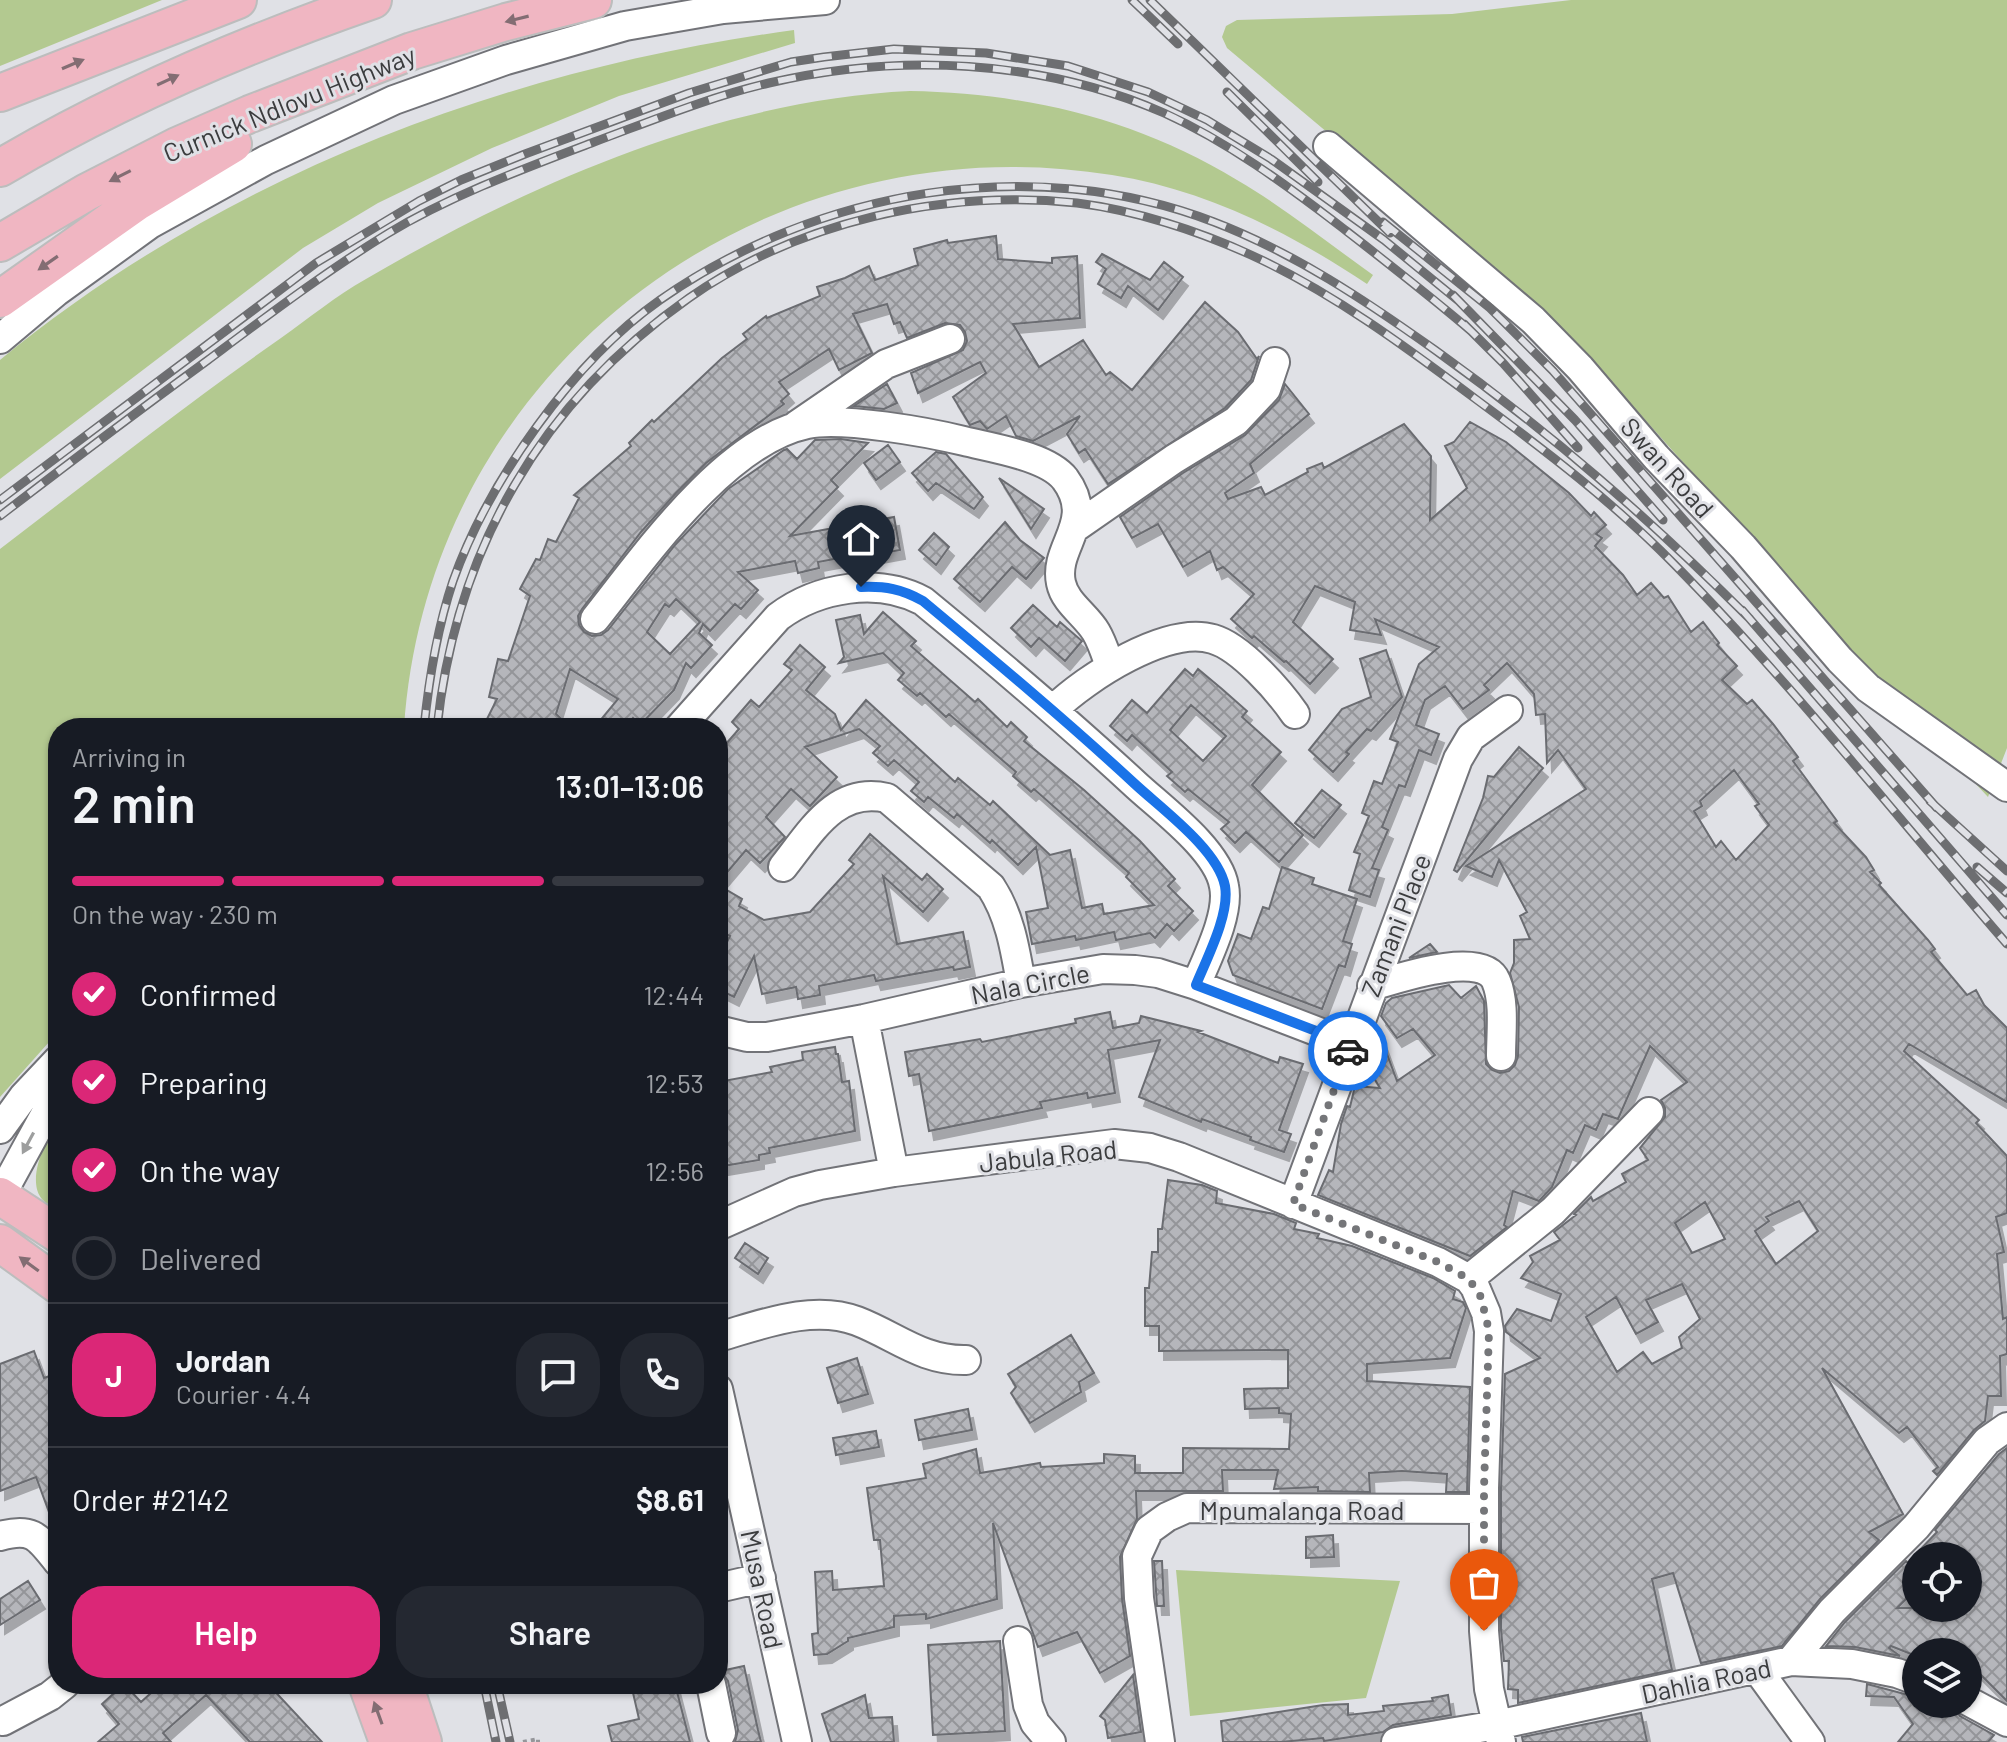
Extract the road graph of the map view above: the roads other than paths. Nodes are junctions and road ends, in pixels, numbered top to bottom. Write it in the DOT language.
graph roads {
  1 [pos="238,0"];
  2 [pos="373,0"];
  3 [pos="593,0"];
  4 [pos="825,0"];
  5 [pos="432,45"];
  6 [pos="0,93"];
  7 [pos="1328,146"];
  8 [pos="0,168"];
  9 [pos="0,243"];
  10 [pos="0,299"];
  11 [pos="0,339"];
  12 [pos="950,339"];
  13 [pos="1275,362"];
  14 [pos="790,430"];
  15 [pos="1076,527"];
  16 [pos="595,619"];
  17 [pos="1110,666"];
  18 [pos="1054,709"];
  19 [pos="1508,710"];
  20 [pos="1295,714"];
  21 [pos="688,718"];
  22 [pos="2007,787"];
  23 [pos="783,867"];
  24 [pos="1021,983"];
  25 [pos="1196,985"];
  26 [pos="1372,986"];
  27 [pos="864,1019"];
  28 [pos="728,1032"];
  29 [pos="1350,1044"];
  30 [pos="1501,1056"];
  31 [pos="48,1071"];
  32 [pos="48,1109"];
  33 [pos="1649,1112"];
  34 [pos="0,1129"];
  35 [pos="894,1172"];
  36 [pos="0,1196"];
  37 [pos="1293,1204"];
  38 [pos="728,1222"];
  39 [pos="48,1226"];
  40 [pos="0,1243"];
  41 [pos="48,1278"];
  42 [pos="1469,1279"];
  43 [pos="728,1334"];
  44 [pos="966,1360"];
  45 [pos="2007,1427"];
  46 [pos="728,1433"];
  47 [pos="1484,1509"];
  48 [pos="0,1536"];
  49 [pos="48,1551"];
  50 [pos="761,1578"];
  51 [pos="728,1586"];
  52 [pos="1018,1641"];
  53 [pos="1791,1661"];
  54 [pos="1757,1669"];
  55 [pos="1902,1675"];
  56 [pos="52,1694"];
  57 [pos="371,1694"];
  58 [pos="407,1694"];
  59 [pos="713,1694"];
  60 [pos="1982,1709"];
  61 [pos="2007,1722"];
  62 [pos="4,1724"];
  63 [pos="721,1733"];
  64 [pos="1499,1734"];
  65 [pos="388,1742"];
  66 [pos="423,1742"];
  67 [pos="797,1742"];
  68 [pos="1031,1742"];
  69 [pos="1051,1742"];
  70 [pos="1160,1742"];
  71 [pos="1396,1742"];
  72 [pos="1810,1742"];
  6 -- 1 [label="main road, one-way"];
  8 -- 2 [label="main road, one-way"];
  3 -- 5 [label="main road, Curnick Ndlovu Highway, one-way"];
  4 -- 11 [label="street"];
  5 -- 9 [label="main road, Curnick Ndlovu Highway, one-way"];
  5 -- 10 [label="main road, one-way"];
  7 -- 22 [label="street, Swan Road"];
  12 -- 14 [label="street"];
  13 -- 15 [label="street"];
  14 -- 15 [label="street"];
  14 -- 16 [label="street"];
  15 -- 17 [label="street"];
  17 -- 18 [label="street"];
  17 -- 20 [label="street"];
  18 -- 21 [label="street"];
  18 -- 25 [label="street"];
  19 -- 26 [label="street, Zamani Place"];
  23 -- 24 [label="street"];
  24 -- 25 [label="street, Nala Circle"];
  24 -- 27 [label="street, Nala Circle"];
  25 -- 29 [label="street, Nala Circle"];
  26 -- 29 [label="street, Zamani Place"];
  26 -- 30 [label="street"];
  27 -- 28 [label="street, Nala Circle"];
  27 -- 35 [label="street"];
  29 -- 37 [label="street, Zamani Place"];
  31 -- 34 [label="street"];
  32 -- 36 [label="street, one-way"];
  33 -- 42 [label="street"];
  35 -- 37 [label="street, Jabula Road"];
  35 -- 38 [label="street, Jabula Road"];
  36 -- 39 [label="main road"];
  37 -- 42 [label="street, Jabula Road"];
  41 -- 40 [label="main road, one-way"];
  42 -- 47 [label="street"];
  43 -- 44 [label="street"];
  45 -- 53 [label="street"];
  46 -- 50 [label="street, Musa Road"];
  47 -- 64 [label="street"];
  47 -- 70 [label="street, Mpumalanga Road"];
  48 -- 49 [label="street"];
  50 -- 51 [label="street"];
  50 -- 67 [label="street, Musa Road"];
  52 -- 69 [label="street"];
  53 -- 54 [label="street, Dahlia Road"];
  53 -- 55 [label="street, Dahlia Road"];
  54 -- 64 [label="street, Dahlia Road"];
  54 -- 72 [label="street"];
  56 -- 62 [label="street"];
  65 -- 57 [label="main road, one-way"];
  58 -- 66 [label="main road"];
  59 -- 63 [label="street"];
  60 -- 61 [label="street"];
  64 -- 71 [label="street, Dahlia Road"];
  68 -- 69 [label="street"];
}
